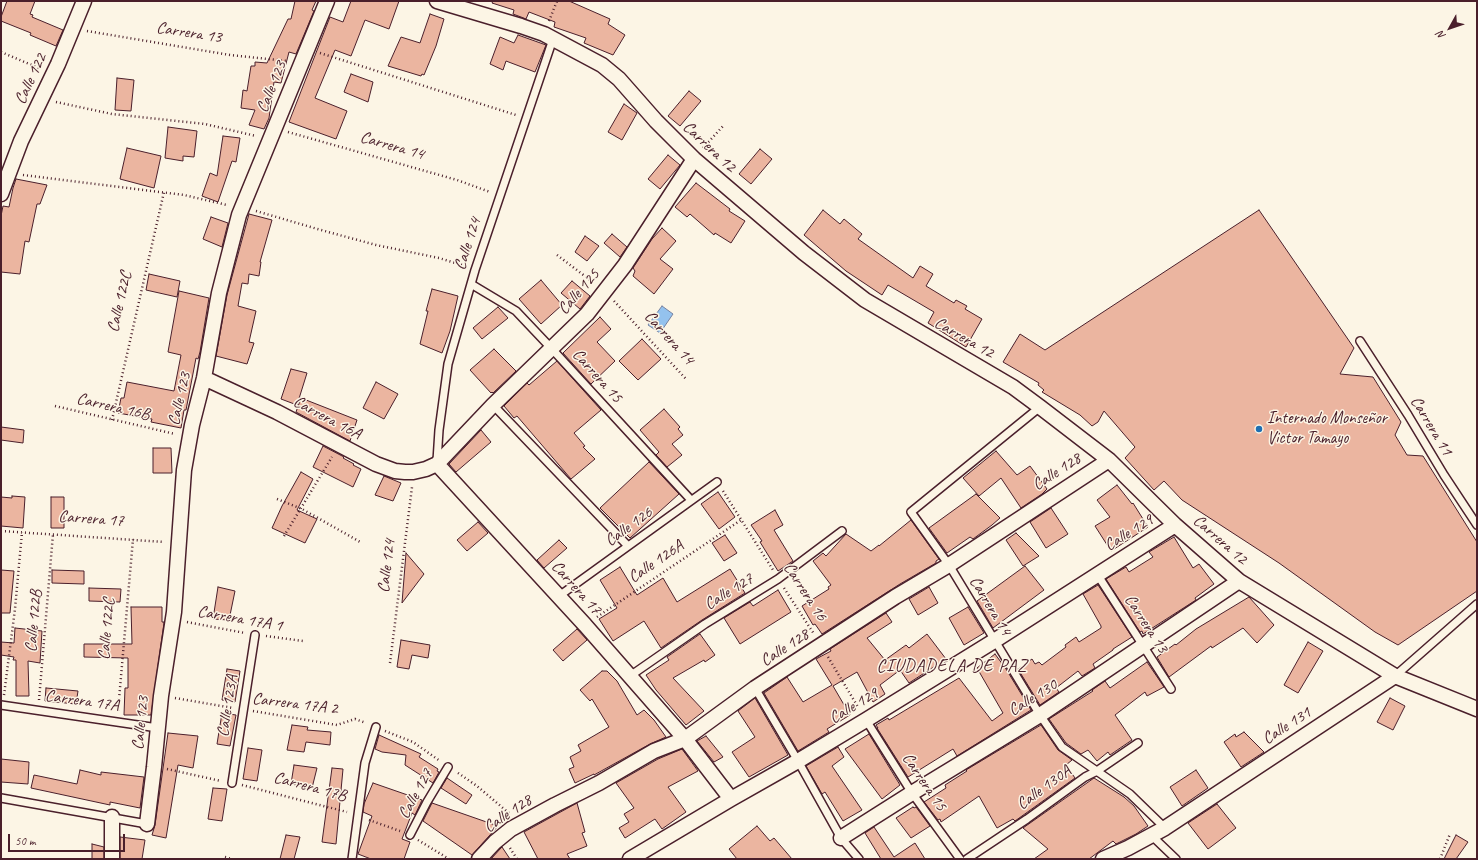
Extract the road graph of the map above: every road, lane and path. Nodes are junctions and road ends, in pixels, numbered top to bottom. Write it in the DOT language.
graph roads {
  1 [pos="84,1"];
  2 [pos="327,1"];
  3 [pos="437,1"];
  4 [pos="556,1"];
  5 [pos="72,28"];
  6 [pos="548,36"];
  7 [pos="308,49"];
  8 [pos="1,52"];
  9 [pos="302,62"];
  10 [pos="53,74"];
  11 [pos="41,99"];
  12 [pos="526,119"];
  13 [pos="724,125"];
  14 [pos="272,134"];
  15 [pos="694,159"];
  16 [pos="164,192"];
  17 [pos="1,194"];
  18 [pos="500,196"];
  19 [pos="557,255"];
  20 [pos="471,284"];
  21 [pos="605,291"];
  22 [pos="1360,341"];
  23 [pos="552,349"];
  24 [pos="204,378"];
  25 [pos="686,379"];
  26 [pos="493,405"];
  27 [pos="55,406"];
  28 [pos="1040,407"];
  29 [pos="112,420"];
  30 [pos="190,437"];
  31 [pos="339,445"];
  32 [pos="1109,460"];
  33 [pos="437,464"];
  34 [pos="414,472"];
  35 [pos="717,482"];
  36 [pos="277,499"];
  37 [pos="691,500"];
  38 [pos="302,509"];
  39 [pos="741,520"];
  40 [pos="1175,525"];
  41 [pos="1477,525"];
  42 [pos="1,531"];
  43 [pos="22,532"];
  44 [pos="842,532"];
  45 [pos="54,534"];
  46 [pos="284,536"];
  47 [pos="133,540"];
  48 [pos="179,543"];
  49 [pos="362,543"];
  50 [pos="628,546"];
  51 [pos="949,565"];
  52 [pos="1097,574"];
  53 [pos="778,579"];
  54 [pos="1239,581"];
  55 [pos="559,596"];
  56 [pos="1477,604"];
  57 [pos="172,619"];
  58 [pos="585,625"];
  59 [pos="255,635"];
  60 [pos="994,641"];
  61 [pos="303,642"];
  62 [pos="821,645"];
  63 [pos="1143,647"];
  64 [pos="390,663"];
  65 [pos="630,676"];
  66 [pos="1395,676"];
  67 [pos="755,688"];
  68 [pos="1170,689"];
  69 [pos="161,696"];
  70 [pos="2,705"];
  71 [pos="1477,709"];
  72 [pos="38,710"];
  73 [pos="243,710"];
  74 [pos="1040,715"];
  75 [pos="355,719"];
  76 [pos="866,720"];
  77 [pos="117,722"];
  78 [pos="376,727"];
  79 [pos="158,728"];
  80 [pos="685,739"];
  81 [pos="1138,743"];
  82 [pos="798,761"];
  83 [pos="448,766"];
  84 [pos="154,767"];
  85 [pos="1098,772"];
  86 [pos="232,783"];
  87 [pos="912,793"];
  88 [pos="1,798"];
  89 [pos="731,799"];
  90 [pos="358,816"];
  91 [pos="112,818"];
  92 [pos="147,824"];
  93 [pos="1165,828"];
  94 [pos="1450,834"];
  95 [pos="410,835"];
  96 [pos="1152,836"];
  97 [pos="841,838"];
  98 [pos="225,857"];
  99 [pos="112,859"];
  100 [pos="232,859"];
  101 [pos="352,859"];
  102 [pos="449,859"];
  103 [pos="479,859"];
  104 [pos="630,859"];
  105 [pos="859,859"];
  106 [pos="960,859"];
  107 [pos="967,859"];
  108 [pos="1103,859"];
  109 [pos="1176,859"];
  110 [pos="1440,859"];
  1 -- 5 [label="street, Calle 122"];
  2 -- 7 [label="street, Calle 123"];
  3 -- 6 [label="street, Carrera 12"];
  4 -- 6 [label="path"];
  5 -- 9 [label="path, Carrera 13"];
  5 -- 10 [label="street, Calle 122"];
  6 -- 12 [label="lane, Calle 124"];
  6 -- 15 [label="street, Carrera 12"];
  7 -- 9 [label="street, Calle 123"];
  7 -- 12 [label="path"];
  8 -- 10 [label="path"];
  9 -- 14 [label="street, Calle 123"];
  10 -- 11 [label="street, Calle 122"];
  11 -- 14 [label="path, Carrera 14"];
  11 -- 17 [label="street, Calle 122"];
  12 -- 18 [label="lane, Calle 124"];
  13 -- 15 [label="path"];
  14 -- 18 [label="path, Carrera 14"];
  14 -- 24 [label="street, Calle 123"];
  15 -- 21 [label="street, Calle 125"];
  15 -- 28 [label="street, Carrera 12"];
  16 -- 29 [label="path, Calle 122C"];
  18 -- 20 [label="lane, Calle 124"];
  19 -- 21 [label="path, Carrera 14"];
  20 -- 23 [label="lane, Carrera 15"];
  20 -- 33 [label="lane, Calle 124"];
  21 -- 23 [label="street, Calle 125"];
  21 -- 25 [label="path, Carrera 14"];
  22 -- 41 [label="lane, Carrera 11"];
  23 -- 26 [label="street, Calle 125"];
  23 -- 37 [label="lane, Carrera 15"];
  24 -- 30 [label="street, Calle 123"];
  24 -- 31 [label="street, Carrera 16A"];
  26 -- 33 [label="street, Calle 125"];
  26 -- 50 [label="lane"];
  27 -- 29 [label="path, Carrera 16B"];
  28 -- 32 [label="street, Carrera 12"];
  28 -- 51 [label="lane, Carrera 14"];
  29 -- 30 [label="path, Carrera 16B"];
  30 -- 48 [label="street, Calle 123"];
  31 -- 34 [label="street, Carrera 16A"];
  31 -- 38 [label="path"];
  32 -- 40 [label="street, Carrera 12"];
  32 -- 51 [label="street, Calle 128"];
  33 -- 34 [label="street, Carrera 16A"];
  33 -- 55 [label="street, Carrera 17"];
  34 -- 64 [label="path, Calle 124"];
  35 -- 37 [label="lane, Calle 126"];
  35 -- 39 [label="path, Carrera 16"];
  36 -- 38 [label="path"];
  37 -- 50 [label="lane, Calle 126"];
  38 -- 46 [label="path"];
  38 -- 49 [label="path"];
  39 -- 53 [label="path, Carrera 16"];
  39 -- 58 [label="path, Calle 126A"];
  40 -- 52 [label="street, Calle 129"];
  40 -- 54 [label="street, Carrera 12"];
  42 -- 43 [label="path, Carrera 17"];
  43 -- 45 [label="path, Carrera 17"];
  43 -- 70 [label="path"];
  44 -- 53 [label="lane, Calle 127"];
  45 -- 47 [label="path, Carrera 17"];
  45 -- 72 [label="path, Calle 122B"];
  47 -- 48 [label="path, Carrera 17"];
  47 -- 77 [label="path, Calle 122C"];
  48 -- 57 [label="street, Calle 123"];
  50 -- 55 [label="lane, Calle 126"];
  51 -- 60 [label="lane, Carrera 14"];
  51 -- 62 [label="street, Calle 128"];
  52 -- 60 [label="street, Calle 129"];
  52 -- 63 [label="lane, Carrera 13"];
  53 -- 62 [label="path, Carrera 16"];
  53 -- 65 [label="lane, Calle 127"];
  54 -- 63 [label="street, Calle 130"];
  54 -- 66 [label="street, Carrera 12"];
  55 -- 58 [label="street, Carrera 17"];
  56 -- 66 [label="lane, Calle 131"];
  57 -- 59 [label="path, Carrera 17A 1"];
  57 -- 69 [label="street, Calle 123"];
  58 -- 65 [label="street, Carrera 17"];
  59 -- 61 [label="path, Carrera 17A 1"];
  59 -- 73 [label="lane, Calle 123A"];
  60 -- 74 [label="lane, Carrera 14"];
  60 -- 76 [label="street, Calle 129"];
  62 -- 67 [label="street, Calle 128"];
  62 -- 76 [label="path, Carrera 16"];
  63 -- 68 [label="lane, Carrera 13"];
  63 -- 74 [label="street, Calle 130"];
  65 -- 80 [label="street, Carrera 17"];
  66 -- 71 [label="street, Carrera 12"];
  66 -- 93 [label="street, Calle 131"];
  67 -- 80 [label="street, Calle 128"];
  67 -- 82 [label="lane"];
  69 -- 73 [label="path, Carrera 17A 2"];
  69 -- 79 [label="street, Calle 123"];
  70 -- 72 [label="lane, Carrera 17A"];
  72 -- 77 [label="lane, Carrera 17A"];
  73 -- 75 [label="path, Carrera 17A 2"];
  73 -- 86 [label="lane, Calle 123A"];
  74 -- 85 [label="lane, Carrera 14"];
  74 -- 87 [label="street, Calle 130"];
  76 -- 82 [label="street, Calle 129"];
  76 -- 87 [label="lane, Carrera 15"];
  77 -- 79 [label="lane, Carrera 17A"];
  78 -- 90 [label="lane"];
  79 -- 84 [label="street, Calle 123"];
  80 -- 89 [label="street, Carrera 17"];
  80 -- 103 [label="street, Calle 128"];
  81 -- 85 [label="lane, Calle 130A"];
  82 -- 89 [label="street, Calle 129"];
  82 -- 97 [label="lane"];
  83 -- 95 [label="lane, Calle 127"];
  84 -- 86 [label="path, Carrera 17B"];
  84 -- 92 [label="street, Calle 123"];
  85 -- 93 [label="lane, Carrera 14"];
  85 -- 107 [label="lane, Calle 130A"];
  86 -- 90 [label="path, Carrera 17B"];
  87 -- 97 [label="street, Calle 130"];
  87 -- 106 [label="lane, Carrera 15"];
  88 -- 91 [label="lane"];
  89 -- 104 [label="street, Calle 129"];
  90 -- 95 [label="path, Carrera 17B"];
  90 -- 101 [label="lane"];
  91 -- 92 [label="lane"];
  91 -- 99 [label="street"];
  93 -- 96 [label="street, Calle 131"];
  94 -- 110 [label="path"];
  95 -- 102 [label="path, Carrera 17B"];
  96 -- 108 [label="street, Calle 131"];
  96 -- 109 [label="lane"];
  97 -- 105 [label="lane"];
  98 -- 100 [label="path"];
}
